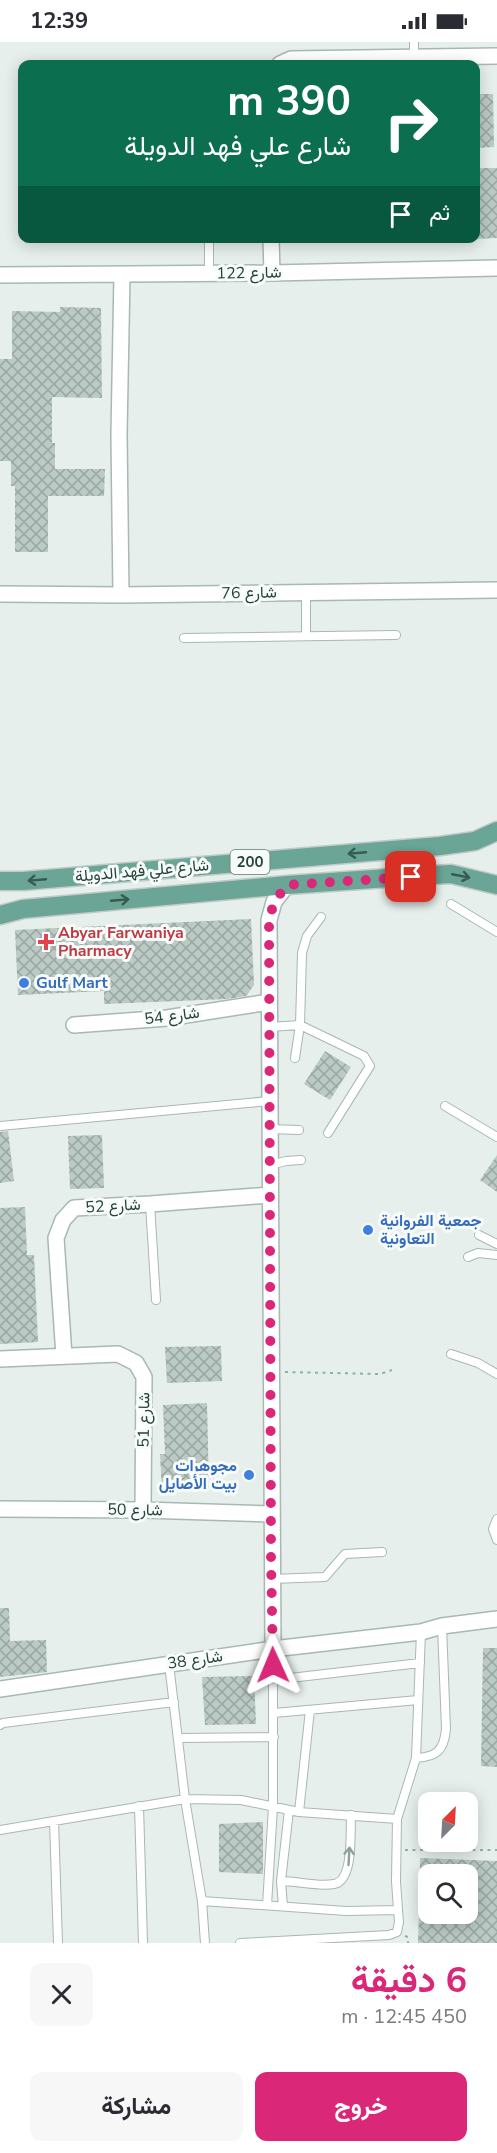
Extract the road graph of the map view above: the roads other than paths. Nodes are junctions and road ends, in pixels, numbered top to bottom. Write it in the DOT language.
graph roads {
  1 [pos="414,50"];
  2 [pos="497,56"];
  3 [pos="289,60"];
  4 [pos="209,243"];
  5 [pos="271,243"];
  6 [pos="497,268"];
  7 [pos="273,273"];
  8 [pos="209,274"];
  9 [pos="0,275"];
  10 [pos="122,275"];
  11 [pos="497,590"];
  12 [pos="306,592"];
  13 [pos="0,594"];
  14 [pos="121,595"];
  15 [pos="396,634"];
  16 [pos="306,636"];
  17 [pos="184,638"];
  18 [pos="497,831"];
  19 [pos="0,881"];
  20 [pos="287,885"];
  21 [pos="497,885"];
  22 [pos="452,904"];
  23 [pos="0,915"];
  24 [pos="321,917"];
  25 [pos="497,932"];
  26 [pos="269,1002"];
  27 [pos="74,1025"];
  28 [pos="300,1025"];
  29 [pos="269,1027"];
  30 [pos="295,1058"];
  31 [pos="269,1101"];
  32 [pos="445,1106"];
  33 [pos="0,1126"];
  34 [pos="270,1129"];
  35 [pos="299,1130"];
  36 [pos="328,1133"];
  37 [pos="497,1137"];
  38 [pos="301,1160"];
  39 [pos="270,1165"];
  40 [pos="270,1195"];
  41 [pos="150,1204"];
  42 [pos="478,1235"];
  43 [pos="497,1244"];
  44 [pos="497,1255"];
  45 [pos="468,1257"];
  46 [pos="156,1300"];
  47 [pos="451,1354"];
  48 [pos="64,1356"];
  49 [pos="0,1359"];
  50 [pos="497,1374"];
  51 [pos="0,1509"];
  52 [pos="143,1510"];
  53 [pos="271,1514"];
  54 [pos="497,1519"];
  55 [pos="497,1540"];
  56 [pos="382,1552"];
  57 [pos="271,1579"];
  58 [pos="497,1619"];
  59 [pos="442,1626"];
  60 [pos="421,1632"];
  61 [pos="273,1649"];
  62 [pos="420,1663"];
  63 [pos="169,1664"];
  64 [pos="273,1680"];
  65 [pos="0,1689"];
  66 [pos="418,1700"];
  67 [pos="174,1702"];
  68 [pos="310,1710"];
  69 [pos="274,1713"];
  70 [pos="0,1725"];
  71 [pos="274,1737"];
  72 [pos="178,1738"];
  73 [pos="416,1758"];
  74 [pos="185,1799"];
  75 [pos="139,1806"];
  76 [pos="273,1807"];
  77 [pos="289,1810"];
  78 [pos="299,1812"];
  79 [pos="351,1815"];
  80 [pos="397,1819"];
  81 [pos="54,1821"];
  82 [pos="0,1829"];
  83 [pos="285,1881"];
  84 [pos="202,1901"];
  85 [pos="267,1905"];
  86 [pos="283,1906"];
  87 [pos="398,1910"];
  88 [pos="58,1943"];
  89 [pos="143,1943"];
  90 [pos="205,1943"];
  91 [pos="240,1943"];
  1 -- 2 [label="street"];
  1 -- 3 [label="street"];
  4 -- 8 [label="lane"];
  5 -- 7 [label="street"];
  6 -- 7 [label="street, شارع 122"];
  7 -- 8 [label="street, شارع 122"];
  8 -- 10 [label="street, شارع 122"];
  9 -- 10 [label="street, شارع 122"];
  10 -- 14 [label="street"];
  11 -- 12 [label="street, شارع 76"];
  12 -- 14 [label="street, شارع 76"];
  12 -- 16 [label="lane"];
  13 -- 14 [label="street, شارع 76"];
  15 -- 16 [label="lane"];
  16 -- 17 [label="lane"];
  18 -- 19 [label="main road, شارع علي فهد الدويلة / 200, one-way"];
  20 -- 21 [label="main road, شارع علي فهد الدويلة / 200, one-way"];
  23 -- 20 [label="main road, شارع علي فهد الدويلة / 200, one-way"];
  20 -- 26 [label="street"];
  22 -- 25 [label="lane"];
  24 -- 28 [label="lane"];
  26 -- 27 [label="street, شارع 54"];
  26 -- 29 [label="street"];
  28 -- 29 [label="lane"];
  28 -- 30 [label="lane"];
  28 -- 36 [label="lane"];
  29 -- 31 [label="street"];
  31 -- 33 [label="lane"];
  31 -- 34 [label="street"];
  32 -- 37 [label="lane"];
  34 -- 35 [label="lane"];
  34 -- 39 [label="street"];
  38 -- 39 [label="lane"];
  39 -- 40 [label="street"];
  40 -- 41 [label="street, شارع 52"];
  40 -- 53 [label="street"];
  41 -- 46 [label="lane"];
  41 -- 48 [label="street, شارع 52"];
  42 -- 43 [label="lane"];
  44 -- 45 [label="lane"];
  47 -- 50 [label="lane"];
  48 -- 49 [label="street, شارع 51"];
  48 -- 52 [label="street, شارع 51"];
  51 -- 52 [label="street, شارع 50"];
  52 -- 53 [label="street, شارع 50"];
  53 -- 57 [label="street"];
  54 -- 55 [label="lane"];
  56 -- 57 [label="lane"];
  57 -- 61 [label="street"];
  58 -- 59 [label="street, شارع 38"];
  59 -- 60 [label="street, شارع 38"];
  59 -- 73 [label="lane"];
  60 -- 61 [label="street, شارع 38"];
  60 -- 62 [label="lane"];
  61 -- 63 [label="street, شارع 38"];
  61 -- 64 [label="lane"];
  62 -- 64 [label="lane"];
  62 -- 66 [label="lane"];
  63 -- 65 [label="street, شارع 38"];
  63 -- 67 [label="lane"];
  64 -- 69 [label="lane"];
  66 -- 68 [label="lane"];
  66 -- 73 [label="lane"];
  67 -- 70 [label="lane"];
  67 -- 72 [label="lane"];
  68 -- 69 [label="lane"];
  68 -- 78 [label="lane"];
  69 -- 71 [label="lane"];
  71 -- 72 [label="lane"];
  71 -- 76 [label="lane"];
  72 -- 74 [label="lane"];
  73 -- 80 [label="lane"];
  74 -- 75 [label="lane"];
  74 -- 76 [label="lane"];
  74 -- 84 [label="lane"];
  75 -- 81 [label="lane"];
  75 -- 89 [label="lane"];
  76 -- 77 [label="lane"];
  76 -- 85 [label="lane"];
  77 -- 78 [label="lane"];
  77 -- 83 [label="lane"];
  78 -- 79 [label="lane"];
  79 -- 80 [label="lane"];
  83 -- 79 [label="lane, one-way"];
  80 -- 87 [label="lane"];
  81 -- 82 [label="lane"];
  81 -- 88 [label="lane"];
  83 -- 86 [label="lane"];
  84 -- 85 [label="lane"];
  84 -- 90 [label="lane"];
  85 -- 86 [label="lane"];
  86 -- 87 [label="lane"];
  87 -- 91 [label="lane"];
}
